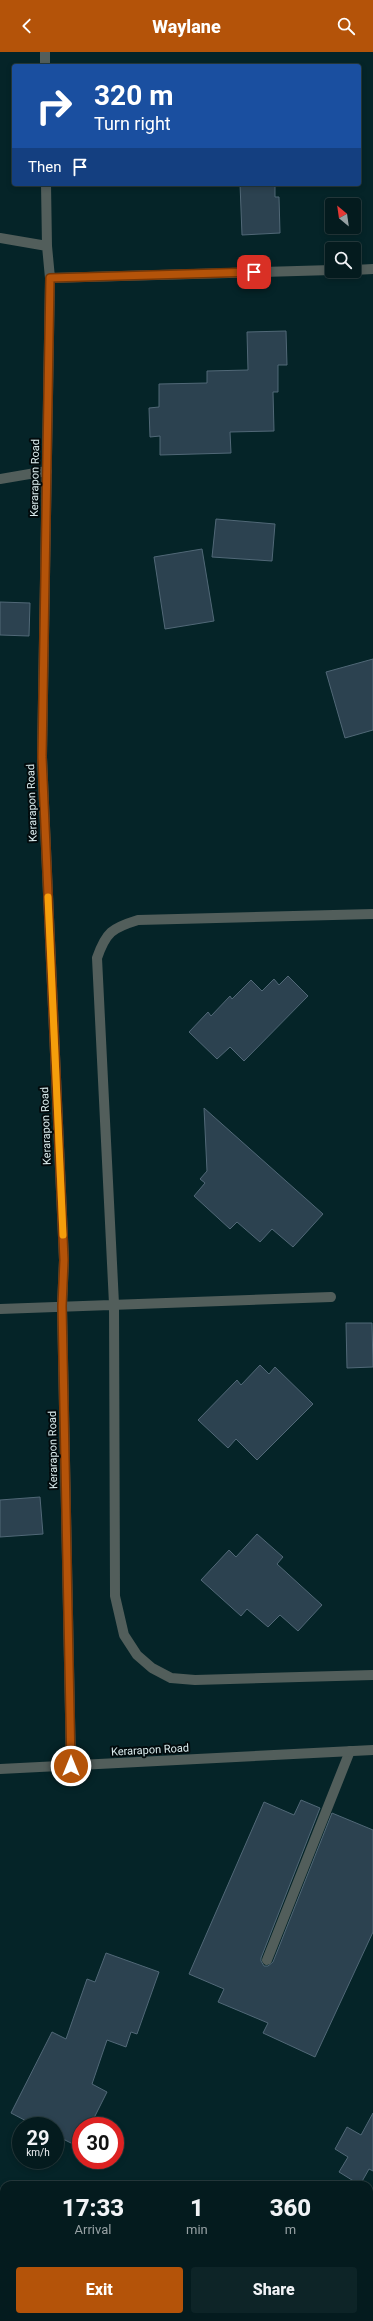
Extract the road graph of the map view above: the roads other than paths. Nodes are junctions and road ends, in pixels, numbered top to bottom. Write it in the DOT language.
graph roads {
  1 [pos="45,52"];
  2 [pos="45,64"];
  3 [pos="46,186"];
  4 [pos="0,238"];
  5 [pos="47,246"];
  6 [pos="373,269"];
  7 [pos="325,270"];
  8 [pos="361,270"];
  9 [pos="50,278"];
  10 [pos="47,471"];
  11 [pos="0,479"];
  12 [pos="373,914"];
  13 [pos="331,1297"];
  14 [pos="114,1304"];
  15 [pos="62,1306"];
  16 [pos="0,1309"];
  17 [pos="373,1675"];
  18 [pos="373,1750"];
  19 [pos="350,1751"];
  20 [pos="71,1766"];
  21 [pos="0,1769"];
  22 [pos="267,1960"];
  1 -- 2 [label="street"];
  3 -- 5 [label="street, Kerarapon Road"];
  4 -- 5 [label="street"];
  5 -- 9 [label="street, Kerarapon Road"];
  6 -- 8 [label="street"];
  7 -- 9 [label="street"];
  9 -- 10 [label="street, Kerarapon Road"];
  10 -- 11 [label="street"];
  10 -- 15 [label="street, Kerarapon Road"];
  12 -- 14 [label="street"];
  13 -- 14 [label="street"];
  14 -- 15 [label="street"];
  14 -- 17 [label="street"];
  15 -- 16 [label="street"];
  15 -- 20 [label="street, Kerarapon Road"];
  18 -- 19 [label="street, Kerarapon Road"];
  19 -- 20 [label="street, Kerarapon Road"];
  19 -- 22 [label="street"];
  20 -- 21 [label="street"];
}
